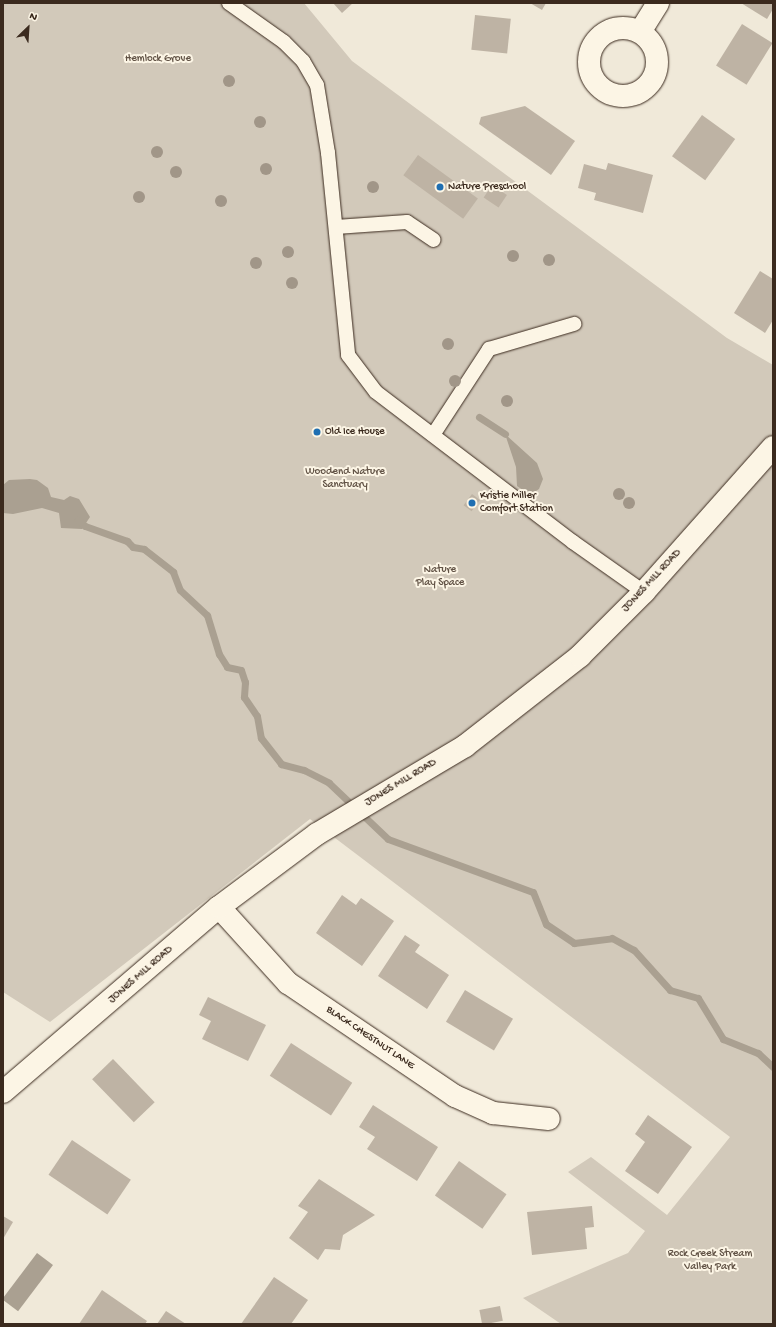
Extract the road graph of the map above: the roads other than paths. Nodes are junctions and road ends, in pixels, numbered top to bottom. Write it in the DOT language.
graph roads {
  1 [pos="229,3"];
  2 [pos="658,3"];
  3 [pos="640,32"];
  4 [pos="336,227"];
  5 [pos="434,240"];
  6 [pos="574,324"];
  7 [pos="433,435"];
  8 [pos="773,447"];
  9 [pos="644,592"];
  10 [pos="219,907"];
  11 [pos="3,1092"];
  12 [pos="549,1119"];
  1 -- 4 [label="lane"];
  2 -- 3 [label="street"];
  4 -- 5 [label="lane"];
  4 -- 7 [label="lane"];
  6 -- 7 [label="lane"];
  7 -- 9 [label="lane"];
  8 -- 9 [label="street, JONES MILL ROAD"];
  9 -- 10 [label="street, JONES MILL ROAD"];
  10 -- 11 [label="street, JONES MILL ROAD"];
  10 -- 12 [label="street, BLACK CHESTNUT LANE"];
}
